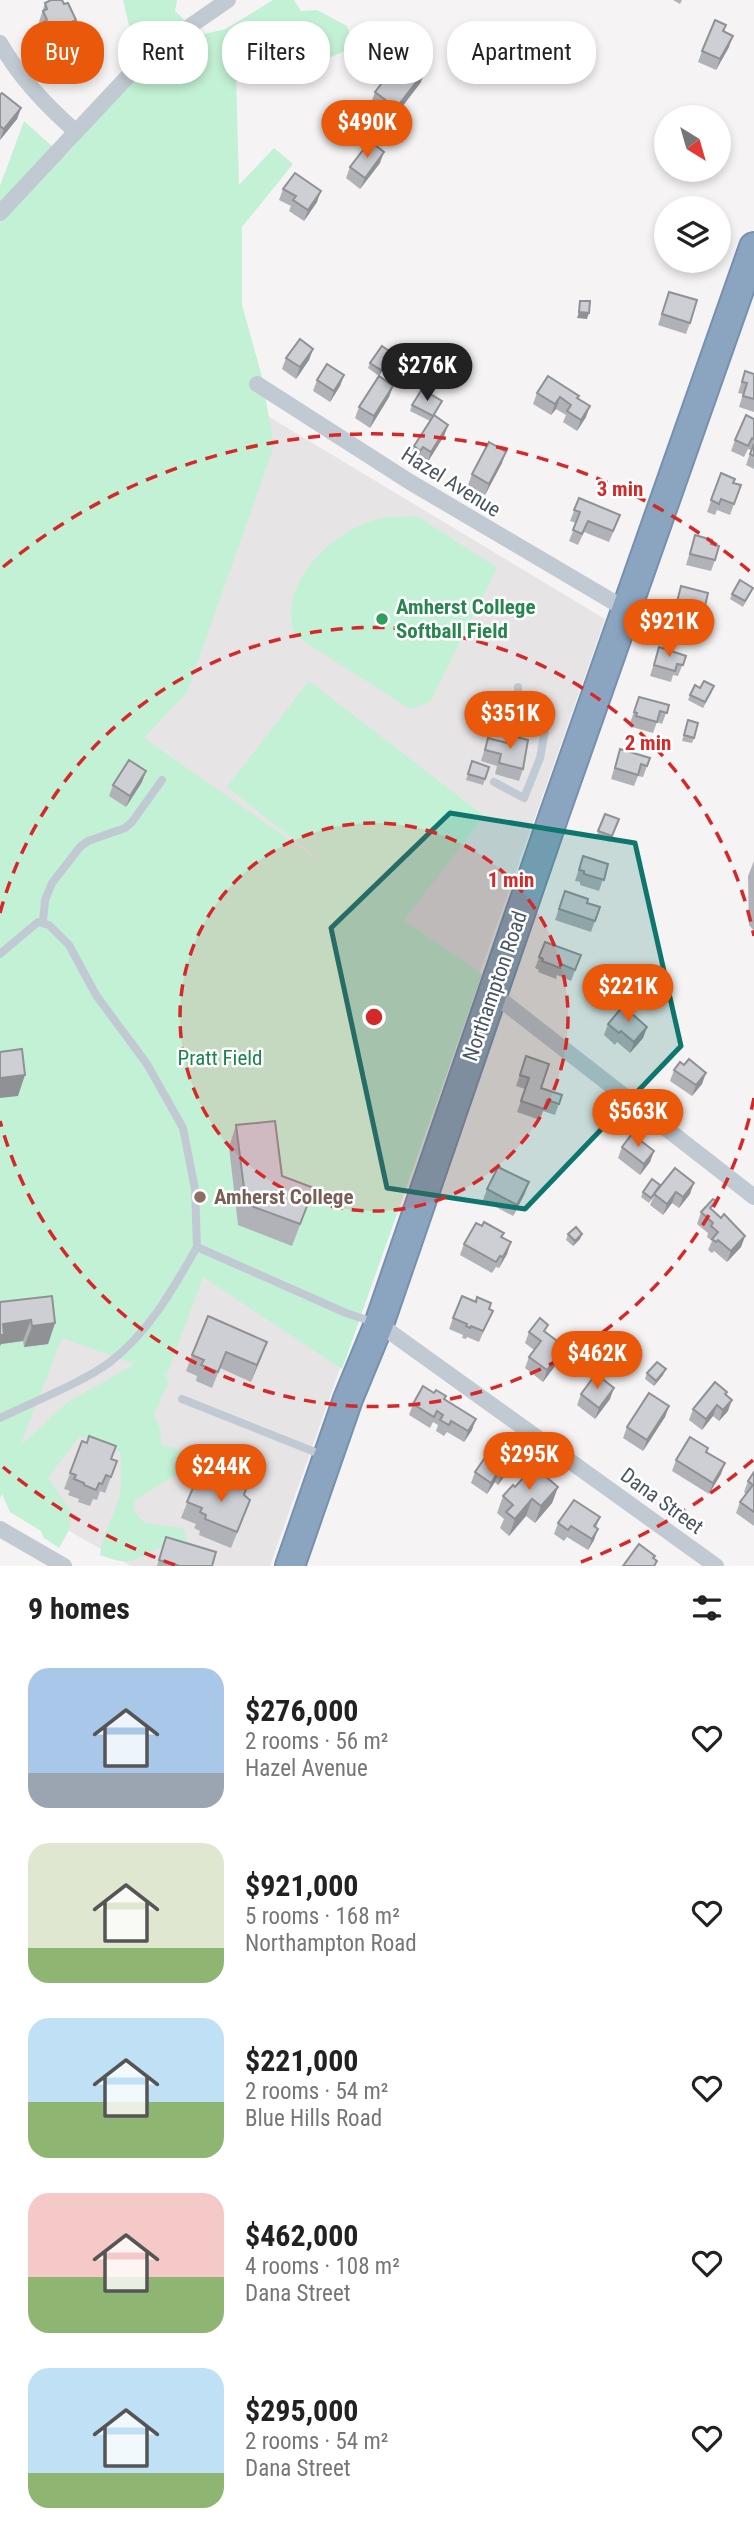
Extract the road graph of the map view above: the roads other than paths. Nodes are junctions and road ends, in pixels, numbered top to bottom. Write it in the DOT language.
graph roads {
  1 [pos="228,0"];
  2 [pos="0,43"];
  3 [pos="75,131"];
  4 [pos="0,213"];
  5 [pos="754,247"];
  6 [pos="257,384"];
  7 [pos="627,610"];
  8 [pos="518,687"];
  9 [pos="162,780"];
  10 [pos="494,782"];
  11 [pos="43,922"];
  12 [pos="0,954"];
  13 [pos="492,993"];
  14 [pos="754,1197"];
  15 [pos="197,1247"];
  16 [pos="379,1324"];
  17 [pos="182,1399"];
  18 [pos="0,1418"];
  19 [pos="328,1457"];
  20 [pos="0,1529"];
  21 [pos="64,1566"];
  22 [pos="290,1566"];
  23 [pos="716,1566"];
  1 -- 3 [label="street"];
  2 -- 3 [label="street"];
  3 -- 4 [label="street"];
  5 -- 7 [label="highway, Northampton Road"];
  6 -- 7 [label="street, Hazel Avenue"];
  7 -- 13 [label="highway, Northampton Road"];
  8 -- 10 [label="lane"];
  9 -- 11 [label="lane"];
  11 -- 12 [label="lane"];
  11 -- 15 [label="lane"];
  13 -- 14 [label="street"];
  13 -- 16 [label="highway, Northampton Road"];
  15 -- 16 [label="lane"];
  15 -- 18 [label="lane"];
  16 -- 19 [label="highway, Northampton Road"];
  16 -- 23 [label="street, Dana Street"];
  17 -- 19 [label="lane"];
  19 -- 22 [label="highway, Northampton Road"];
  20 -- 21 [label="street"];
}
